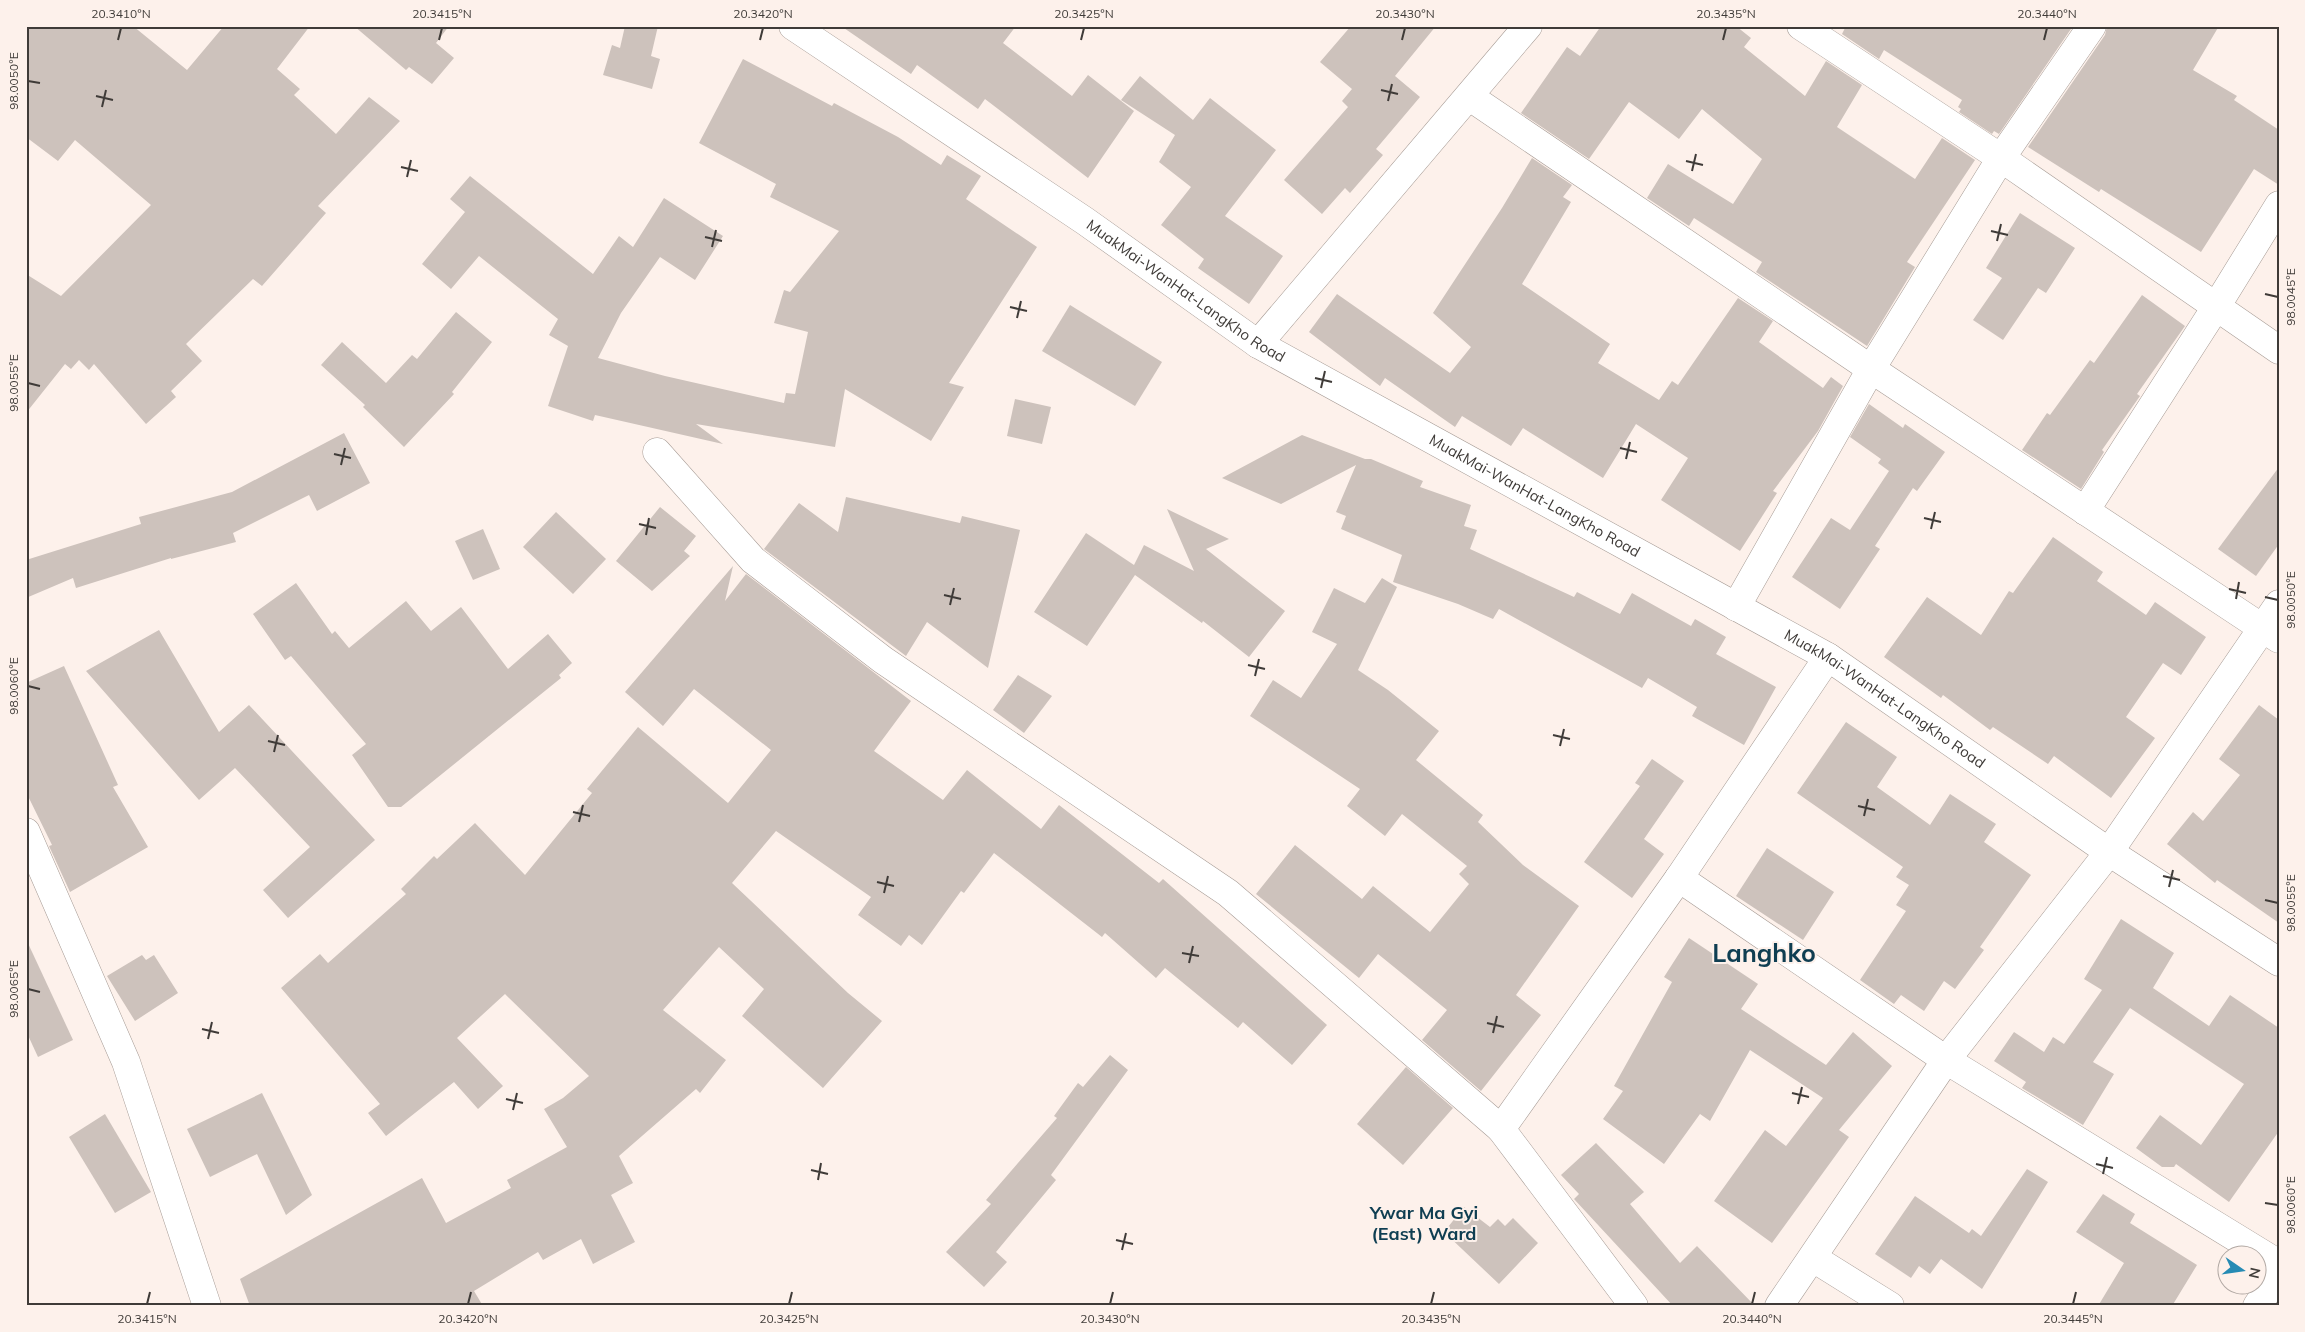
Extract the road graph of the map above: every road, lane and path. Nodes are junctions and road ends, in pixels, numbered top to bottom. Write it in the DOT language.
graph roads {
  1 [pos="793,26"];
  2 [pos="1528,26"];
  3 [pos="1802,26"];
  4 [pos="2092,26"];
  5 [pos="1470,97"];
  6 [pos="2001,158"];
  7 [pos="2279,205"];
  8 [pos="2216,307"];
  9 [pos="1258,344"];
  10 [pos="2279,350"];
  11 [pos="1871,369"];
  12 [pos="657,452"];
  13 [pos="2085,511"];
  14 [pos="2279,604"];
  15 [pos="1736,607"];
  16 [pos="2271,634"];
  17 [pos="1828,657"];
  18 [pos="26,832"];
  19 [pos="2109,852"];
  20 [pos="1680,878"];
  21 [pos="2279,962"];
  22 [pos="1946,1060"];
  23 [pos="1501,1129"];
  24 [pos="1813,1258"];
  25 [pos="2279,1264"];
  26 [pos="2279,1274"];
  27 [pos="207,1306"];
  28 [pos="1634,1306"];
  29 [pos="1779,1306"];
  30 [pos="1890,1306"];
  31 [pos="2257,1306"];
  1 -- 9 [label="street, MuakMai-WanHat-LangKho Road"];
  2 -- 5 [label="street"];
  3 -- 6 [label="street"];
  4 -- 6 [label="street"];
  5 -- 9 [label="street"];
  5 -- 11 [label="street"];
  6 -- 8 [label="street"];
  6 -- 11 [label="street"];
  7 -- 8 [label="street"];
  8 -- 10 [label="street"];
  8 -- 13 [label="street"];
  9 -- 15 [label="street, MuakMai-WanHat-LangKho Road"];
  11 -- 13 [label="street"];
  11 -- 15 [label="street"];
  12 -- 23 [label="street"];
  13 -- 16 [label="street"];
  14 -- 16 [label="street"];
  15 -- 17 [label="street, MuakMai-WanHat-LangKho Road"];
  16 -- 19 [label="street"];
  17 -- 19 [label="street, MuakMai-WanHat-LangKho Road"];
  17 -- 20 [label="street"];
  18 -- 27 [label="street"];
  19 -- 21 [label="street, MuakMai-WanHat-LangKho Road"];
  19 -- 22 [label="street"];
  20 -- 22 [label="street"];
  20 -- 23 [label="street"];
  22 -- 24 [label="street"];
  22 -- 25 [label="street"];
  23 -- 28 [label="street"];
  24 -- 29 [label="street"];
  24 -- 30 [label="street"];
  26 -- 31 [label="street"];
}
